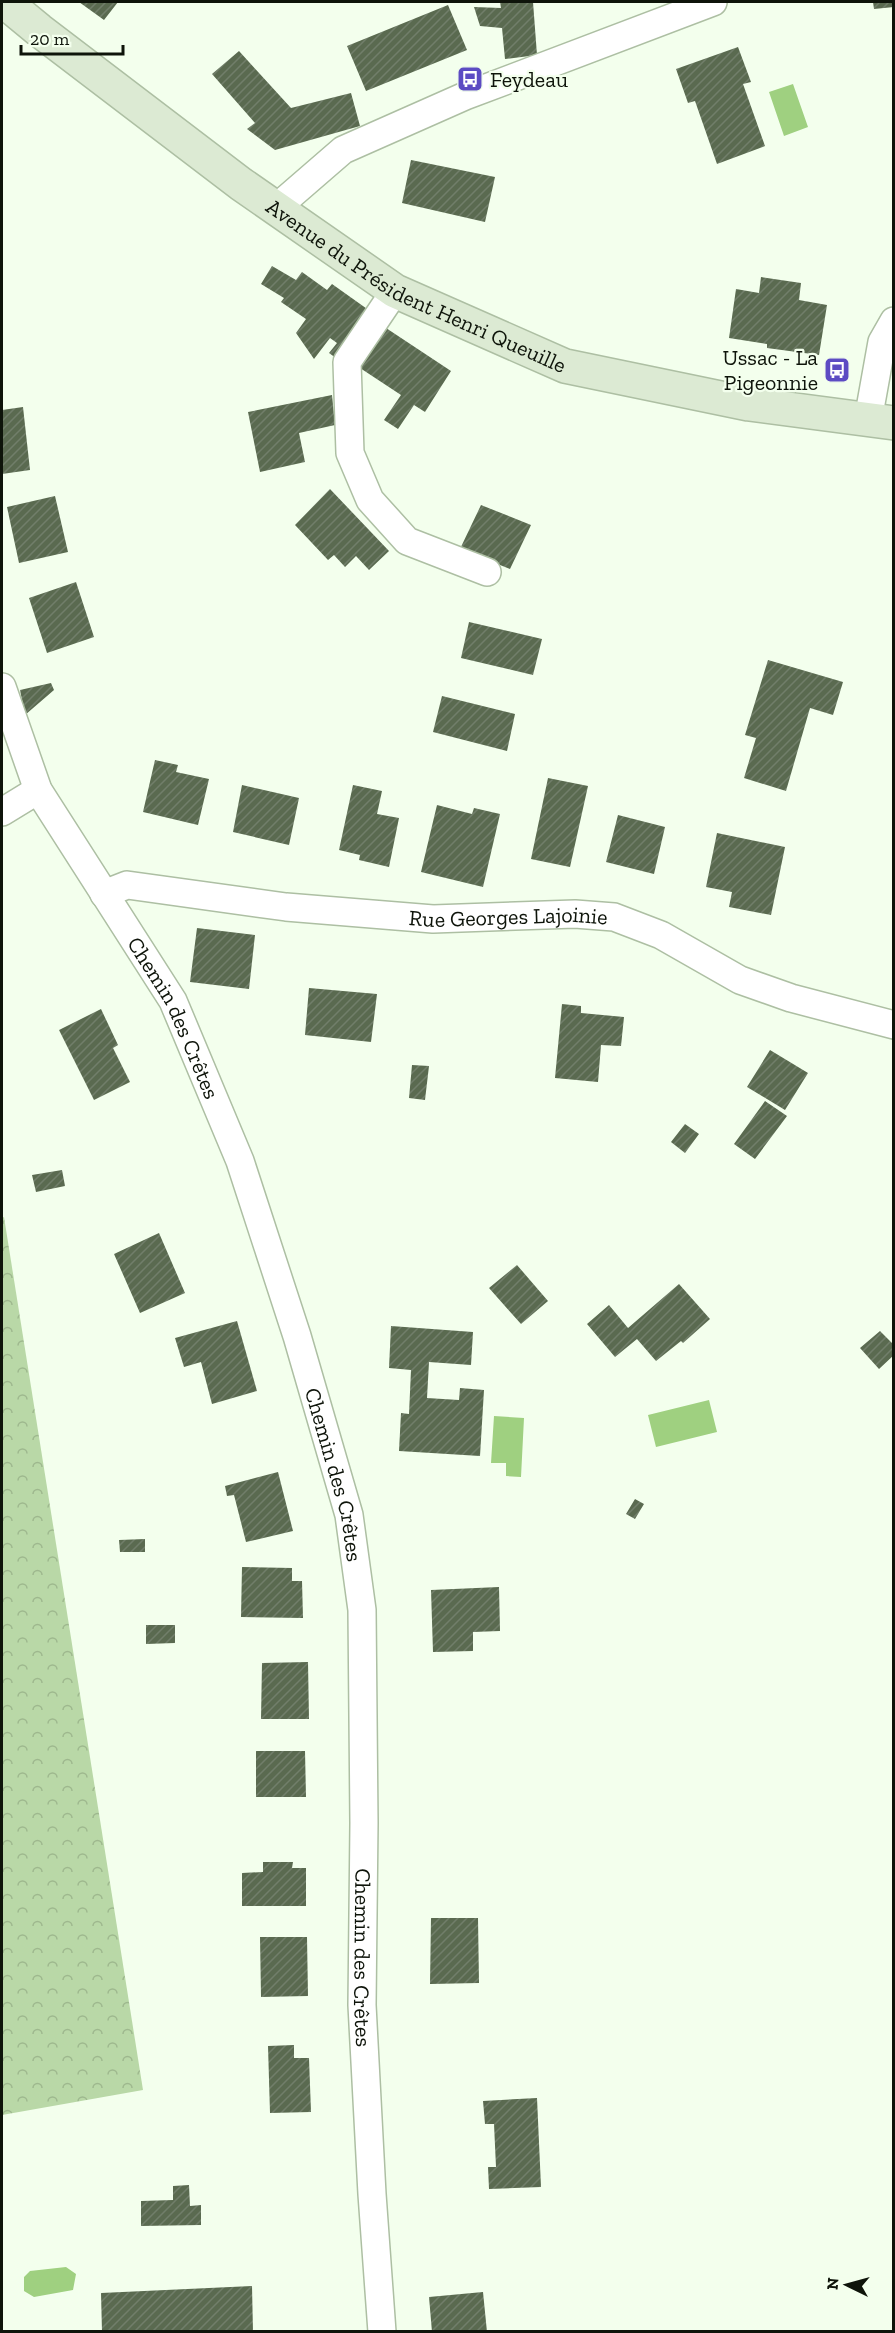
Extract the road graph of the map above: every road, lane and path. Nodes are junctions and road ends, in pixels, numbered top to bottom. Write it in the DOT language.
graph roads {
  1 [pos="5,2"];
  2 [pos="713,2"];
  3 [pos="276,208"];
  4 [pos="395,291"];
  5 [pos="894,321"];
  6 [pos="881,422"];
  7 [pos="487,572"];
  8 [pos="2,687"];
  9 [pos="38,790"];
  10 [pos="2,812"];
  11 [pos="104,894"];
  12 [pos="892,1020"];
  13 [pos="382,2331"];
  1 -- 3 [label="main road, Avenue du Président Henri Queuille"];
  2 -- 3 [label="street"];
  3 -- 4 [label="main road, Avenue du Président Henri Queuille"];
  4 -- 6 [label="main road, Avenue du Président Henri Queuille"];
  4 -- 7 [label="street"];
  5 -- 6 [label="street"];
  8 -- 9 [label="street, Chemin des Crêtes"];
  9 -- 10 [label="street"];
  9 -- 11 [label="street, Chemin des Crêtes"];
  11 -- 12 [label="street, Rue Georges Lajoinie"];
  11 -- 13 [label="street, Chemin des Crêtes"];
}
